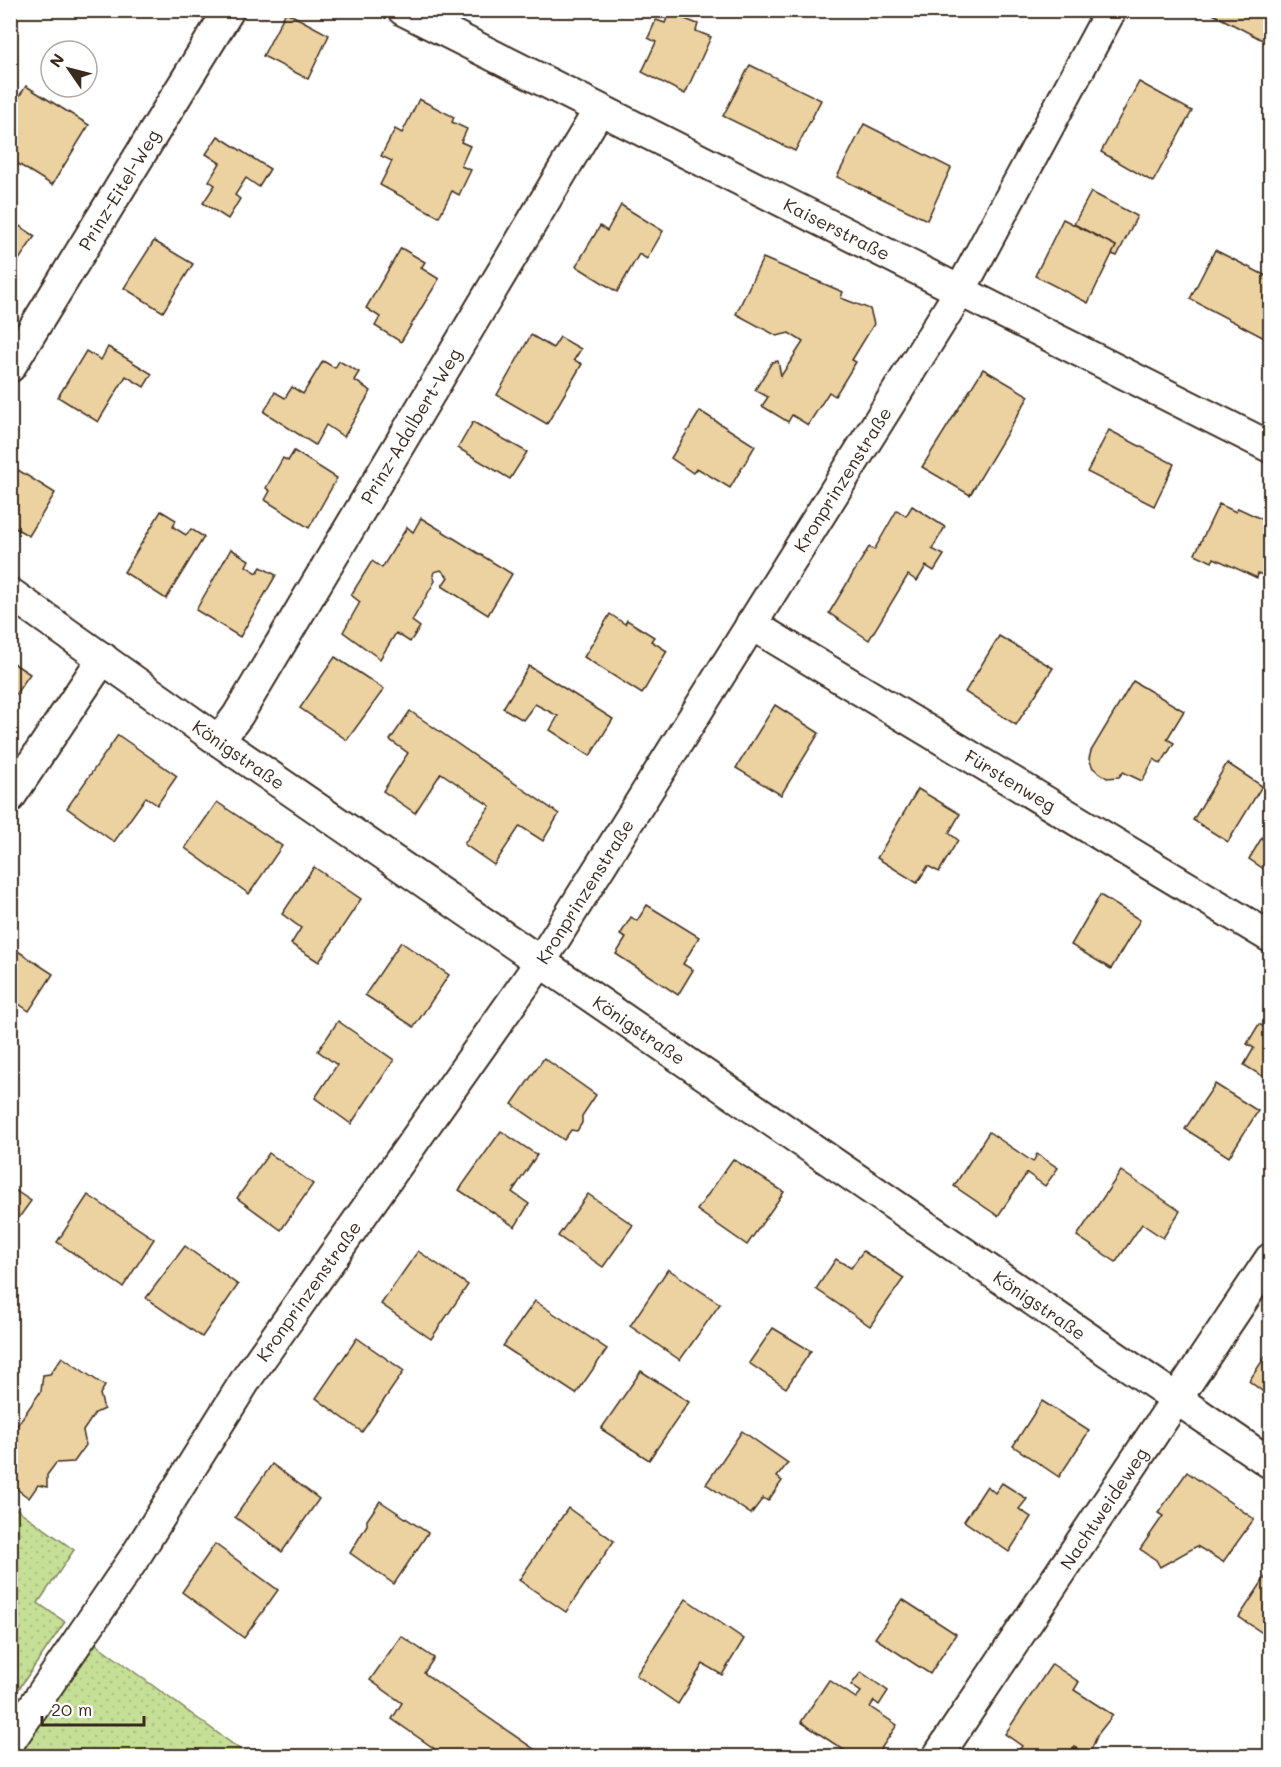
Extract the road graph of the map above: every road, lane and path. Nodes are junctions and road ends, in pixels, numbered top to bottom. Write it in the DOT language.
graph roads {
  1 [pos="229,10"];
  2 [pos="403,10"];
  3 [pos="1111,10"];
  4 [pos="599,110"];
  5 [pos="960,291"];
  6 [pos="10,367"];
  7 [pos="1270,447"];
  8 [pos="10,593"];
  9 [pos="751,624"];
  10 [pos="103,658"];
  11 [pos="219,741"];
  12 [pos="10,797"];
  13 [pos="1270,937"];
  14 [pos="541,961"];
  15 [pos="1270,1259"];
  16 [pos="1177,1399"];
  17 [pos="1270,1463"];
  18 [pos="10,1741"];
  19 [pos="938,1756"];
  1 -- 6 [label="street, Prinz-Eitel-Weg"];
  2 -- 4 [label="street, Kaiserstraße"];
  3 -- 5 [label="street, Kronprinzenstraße"];
  4 -- 5 [label="street, Kaiserstraße"];
  4 -- 11 [label="street, Prinz-Adalbert-Weg"];
  5 -- 7 [label="street, Kaiserstraße"];
  5 -- 9 [label="street, Kronprinzenstraße"];
  8 -- 10 [label="street, Königstraße"];
  9 -- 13 [label="street, Fürstenweg"];
  9 -- 14 [label="street, Kronprinzenstraße"];
  10 -- 11 [label="street, Königstraße"];
  10 -- 12 [label="street"];
  11 -- 14 [label="street, Königstraße"];
  14 -- 16 [label="street, Königstraße"];
  14 -- 18 [label="street, Kronprinzenstraße"];
  15 -- 16 [label="street, Nachtweideweg"];
  16 -- 17 [label="street, Königstraße"];
  16 -- 19 [label="street, Nachtweideweg"];
}
